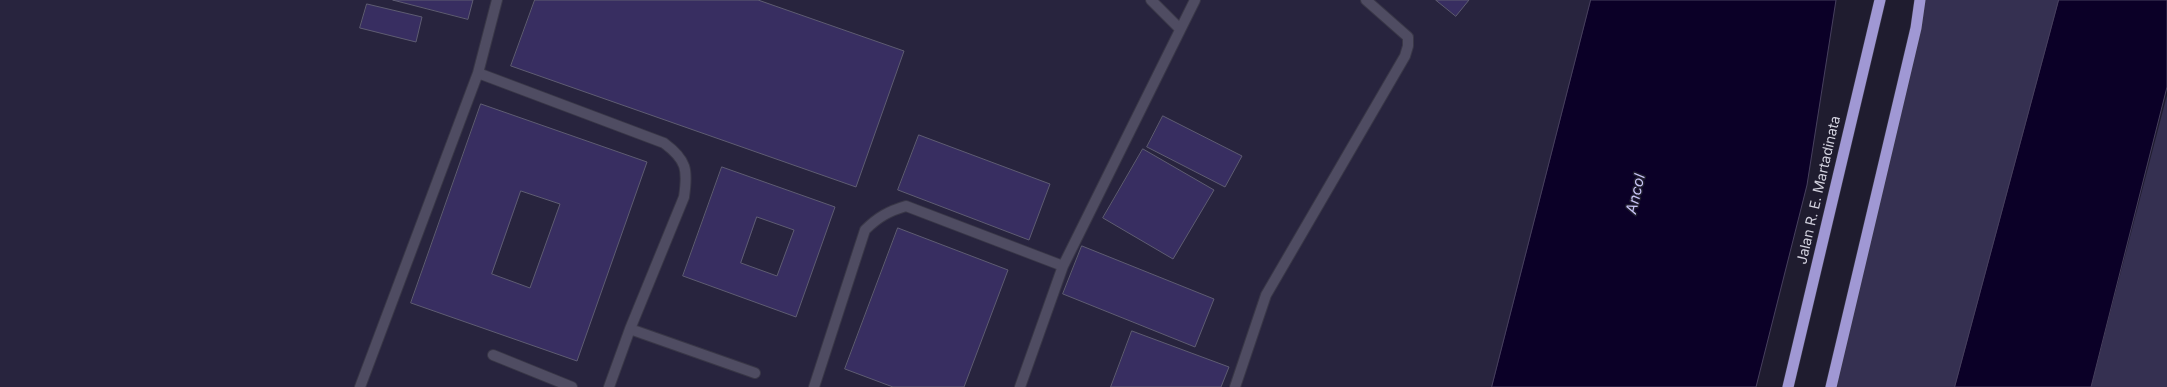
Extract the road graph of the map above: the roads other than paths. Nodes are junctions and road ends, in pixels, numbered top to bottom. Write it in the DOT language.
graph roads {
  1 [pos="497,0"];
  2 [pos="1151,0"];
  3 [pos="1195,0"];
  4 [pos="1366,0"];
  5 [pos="1880,0"];
  6 [pos="1920,0"];
  7 [pos="1180,29"];
  8 [pos="478,73"];
  9 [pos="1063,266"];
  10 [pos="630,329"];
  11 [pos="493,354"];
  12 [pos="755,373"];
  13 [pos="360,387"];
  14 [pos="572,387"];
  15 [pos="609,387"];
  16 [pos="814,387"];
  17 [pos="1020,387"];
  18 [pos="1235,387"];
  19 [pos="1788,387"];
  20 [pos="1831,387"];
  1 -- 8 [label="lane"];
  2 -- 7 [label="lane"];
  3 -- 7 [label="lane"];
  4 -- 18 [label="lane"];
  5 -- 19 [label="highway, Jalan R. E. Martadinata"];
  6 -- 20 [label="highway"];
  7 -- 9 [label="lane"];
  8 -- 10 [label="lane"];
  8 -- 13 [label="lane"];
  9 -- 16 [label="lane"];
  9 -- 17 [label="lane"];
  10 -- 12 [label="lane"];
  10 -- 15 [label="lane"];
  11 -- 14 [label="lane"];
}
